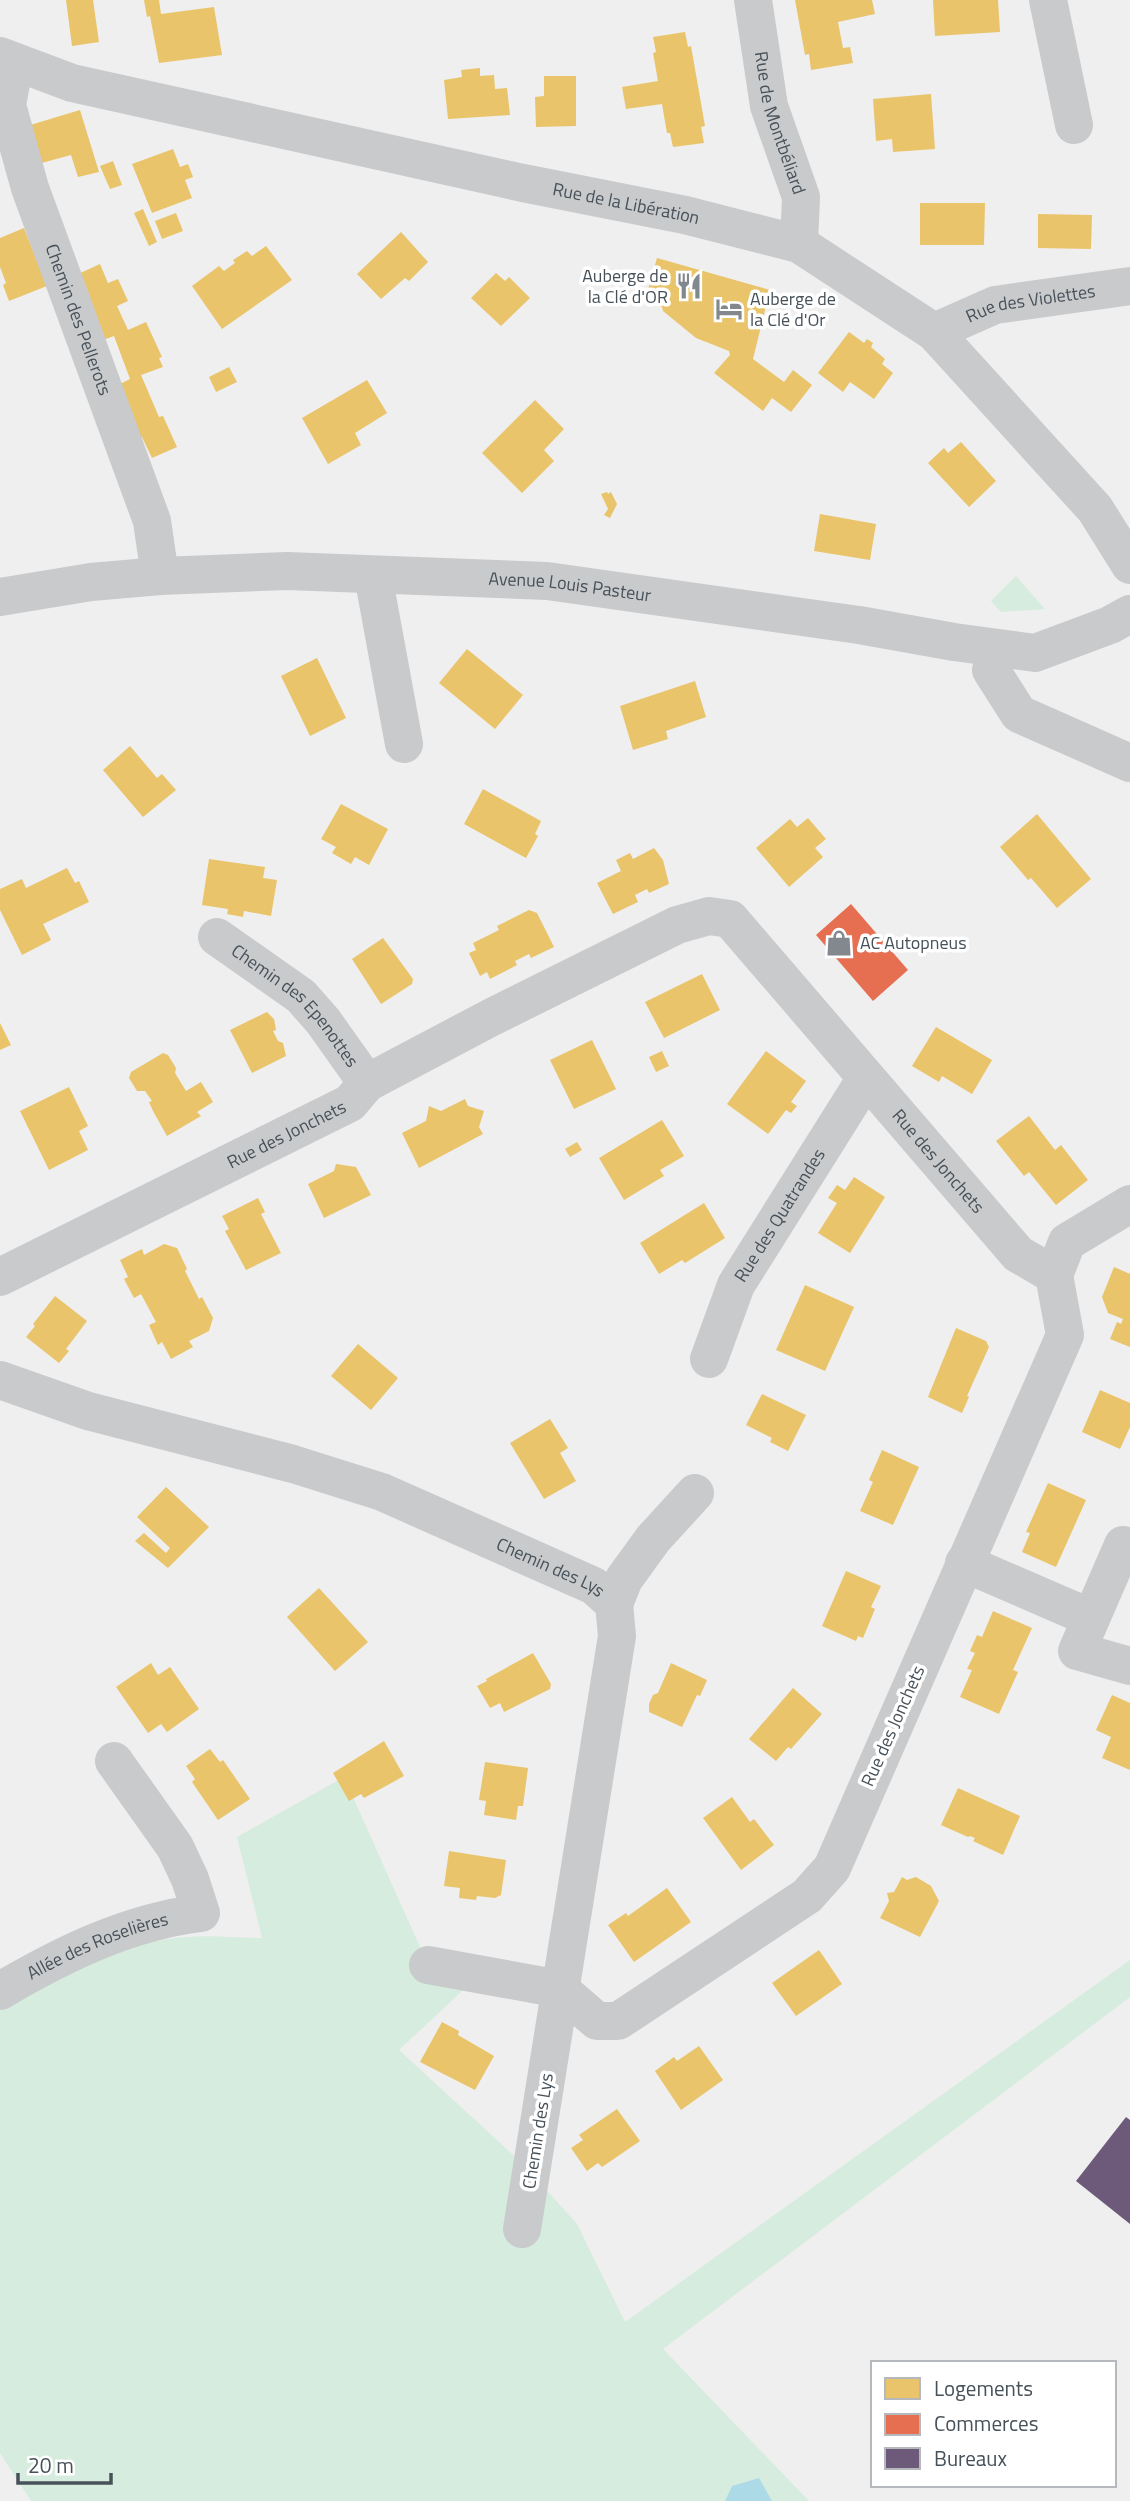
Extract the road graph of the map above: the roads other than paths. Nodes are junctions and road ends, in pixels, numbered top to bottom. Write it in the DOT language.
graph roads {
  1 [pos="753,0"];
  2 [pos="1048,0"];
  3 [pos="8,59"];
  4 [pos="1074,125"];
  5 [pos="799,244"];
  6 [pos="1130,286"];
  7 [pos="934,332"];
  8 [pos="1130,565"];
  9 [pos="373,575"];
  10 [pos="160,576"];
  11 [pos="0,597"];
  12 [pos="1130,614"];
  13 [pos="991,670"];
  14 [pos="404,744"];
  15 [pos="1130,763"];
  16 [pos="217,936"];
  17 [pos="866,1078"];
  18 [pos="367,1083"];
  19 [pos="1130,1204"];
  20 [pos="1054,1275"];
  21 [pos="0,1277"];
  22 [pos="709,1359"];
  23 [pos="0,1380"];
  24 [pos="695,1493"];
  25 [pos="1130,1548"];
  26 [pos="964,1563"];
  27 [pos="614,1604"];
  28 [pos="1091,1618"];
  29 [pos="1130,1666"];
  30 [pos="114,1762"];
  31 [pos="428,1965"];
  32 [pos="560,1989"];
  33 [pos="0,1991"];
  34 [pos="522,2229"];
  1 -- 5 [label="street, Rue de Montbéliard"];
  2 -- 4 [label="street"];
  3 -- 5 [label="street, Rue de la Libération"];
  3 -- 10 [label="street, Chemin des Pellerots"];
  5 -- 7 [label="street, Rue de la Libération"];
  6 -- 7 [label="street, Rue des Violettes"];
  7 -- 8 [label="street, Rue de la Libération"];
  9 -- 10 [label="street, Avenue Louis Pasteur"];
  9 -- 12 [label="street, Avenue Louis Pasteur"];
  9 -- 14 [label="street"];
  10 -- 11 [label="street, Avenue Louis Pasteur"];
  13 -- 15 [label="street"];
  16 -- 18 [label="street, Chemin des Epenottes"];
  17 -- 18 [label="street, Rue des Jonchets"];
  17 -- 20 [label="street, Rue des Jonchets"];
  17 -- 22 [label="street, Rue des Quatrandes"];
  18 -- 21 [label="street, Rue des Jonchets"];
  19 -- 20 [label="street"];
  20 -- 26 [label="street, Rue des Jonchets"];
  23 -- 27 [label="street, Chemin des Lys"];
  24 -- 27 [label="street"];
  25 -- 28 [label="street"];
  26 -- 28 [label="street"];
  26 -- 32 [label="street, Rue des Jonchets"];
  27 -- 32 [label="street, Chemin des Lys"];
  28 -- 29 [label="street"];
  30 -- 33 [label="street, Allée des Roselières"];
  31 -- 32 [label="street"];
  32 -- 34 [label="street, Chemin des Lys"];
}
